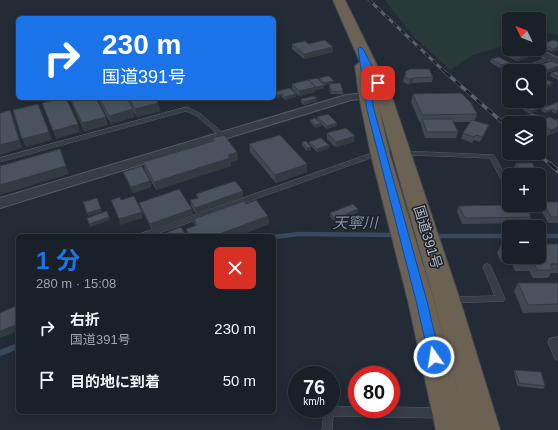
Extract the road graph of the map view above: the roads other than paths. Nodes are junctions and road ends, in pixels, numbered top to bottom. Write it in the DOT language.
graph roads {
  1 [pos="339,0"];
  2 [pos="555,60"];
  3 [pos="541,64"];
  4 [pos="375,95"];
  5 [pos="222,135"];
  6 [pos="381,152"];
  7 [pos="402,153"];
  8 [pos="0,160"];
  9 [pos="502,175"];
  10 [pos="0,203"];
  11 [pos="149,234"];
  12 [pos="420,254"];
  13 [pos="487,267"];
  14 [pos="434,300"];
  15 [pos="558,342"];
  16 [pos="558,356"];
  17 [pos="450,422"];
  18 [pos="327,430"];
  19 [pos="484,430"];
  1 -- 4 [label="highway, 国道391号"];
  2 -- 3 [label="lane"];
  4 -- 5 [label="street"];
  4 -- 6 [label="highway, 国道391号"];
  4 -- 7 [label="highway, 国道391号"];
  5 -- 8 [label="lane"];
  5 -- 10 [label="street"];
  6 -- 7 [label="lane"];
  6 -- 11 [label="lane"];
  6 -- 12 [label="highway, 国道391号"];
  7 -- 9 [label="lane"];
  7 -- 12 [label="highway, 国道391号"];
  12 -- 14 [label="highway, 国道391号"];
  13 -- 14 [label="lane"];
  14 -- 17 [label="highway, 国道391号"];
  14 -- 19 [label="highway, 国道391号"];
  15 -- 16 [label="lane"];
  17 -- 18 [label="lane"];
}
